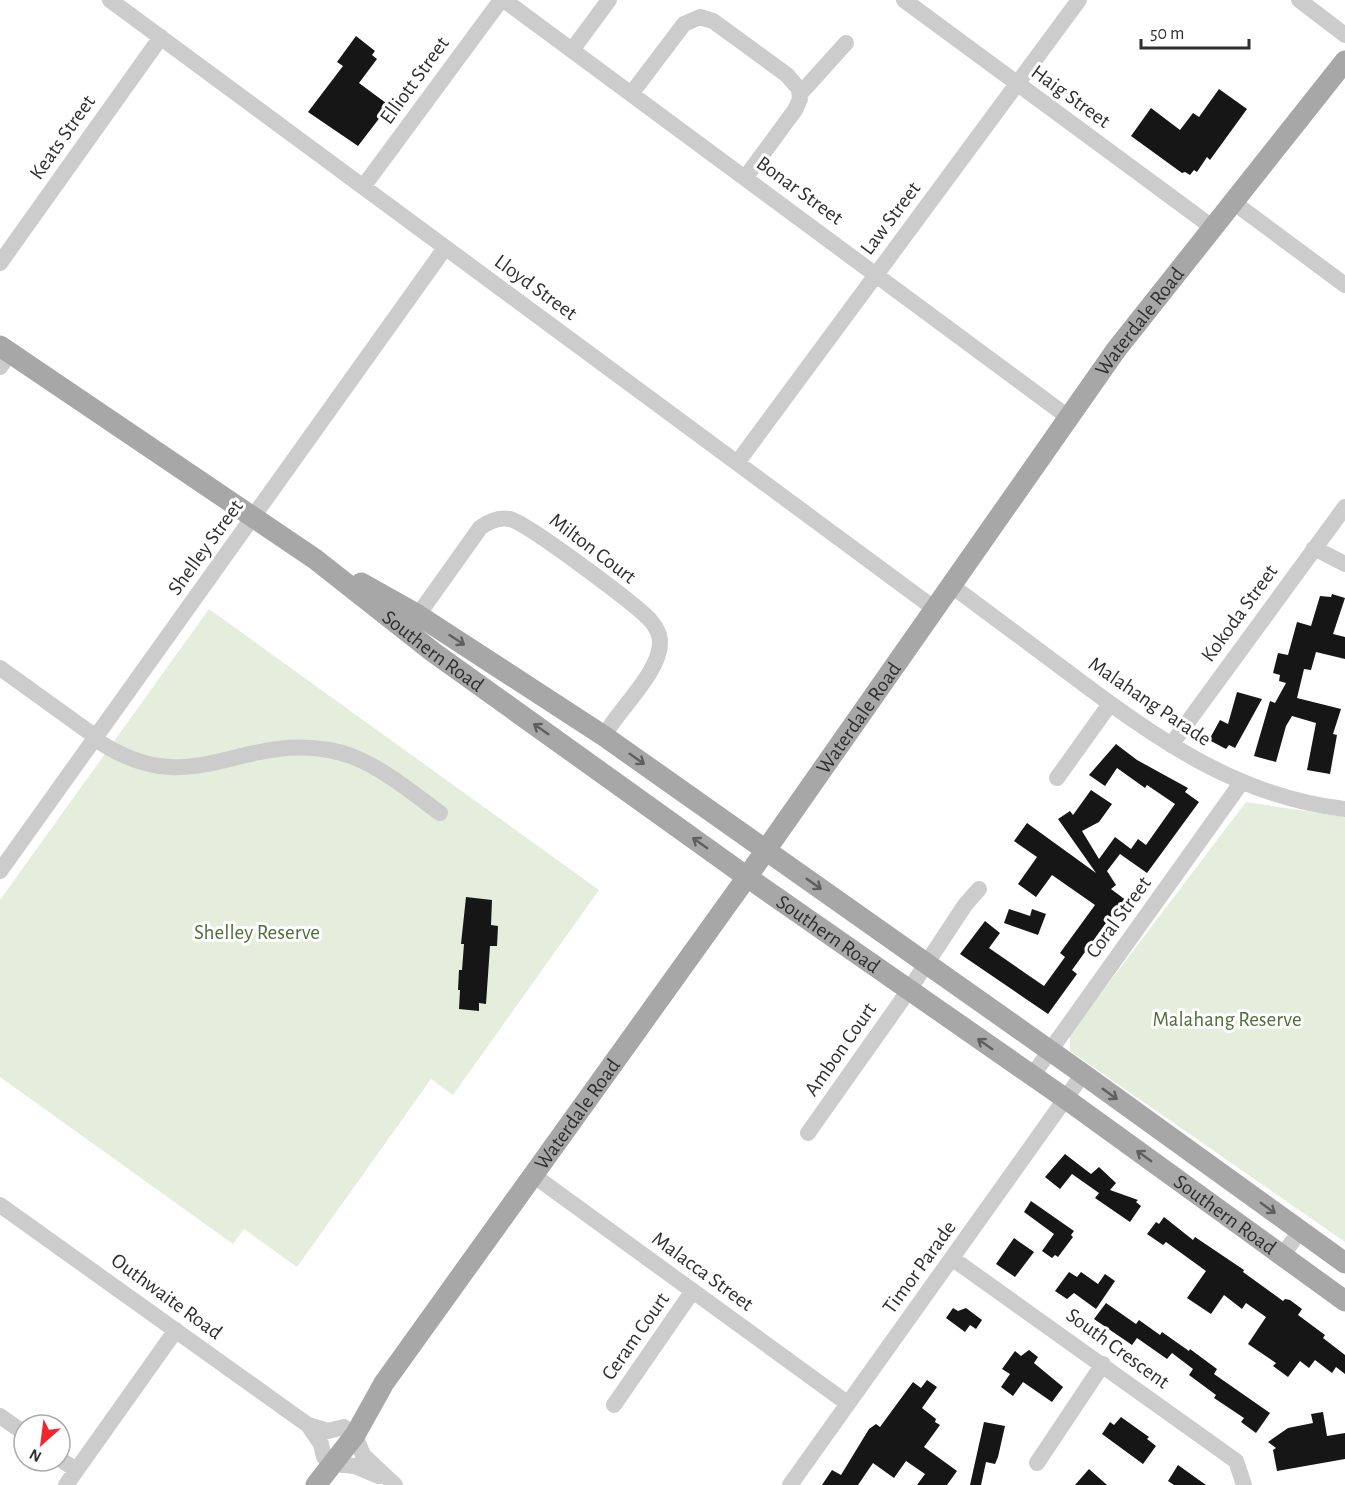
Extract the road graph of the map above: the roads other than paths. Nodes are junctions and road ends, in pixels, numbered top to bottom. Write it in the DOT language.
graph roads {
  1 [pos="110,0"];
  2 [pos="503,0"];
  3 [pos="609,0"];
  4 [pos="904,0"];
  5 [pos="1078,0"];
  6 [pos="1299,0"];
  7 [pos="1345,35"];
  8 [pos="161,37"];
  9 [pos="846,43"];
  10 [pos="572,50"];
  11 [pos="1345,61"];
  12 [pos="1017,84"];
  13 [pos="631,94"];
  14 [pos="800,94"];
  15 [pos="745,178"];
  16 [pos="363,187"];
  17 [pos="1233,202"];
  18 [pos="1212,227"];
  19 [pos="445,248"];
  20 [pos="0,263"];
  21 [pos="876,274"];
  22 [pos="1345,285"];
  23 [pos="2,352"];
  24 [pos="1068,417"];
  25 [pos="737,463"];
  26 [pos="1345,507"];
  27 [pos="254,518"];
  28 [pos="1314,548"];
  29 [pos="315,559"];
  30 [pos="1345,564"];
  31 [pos="952,586"];
  32 [pos="935,609"];
  33 [pos="418,615"];
  34 [pos="0,668"];
  35 [pos="1110,704"];
  36 [pos="604,736"];
  37 [pos="96,738"];
  38 [pos="1171,746"];
  39 [pos="1057,778"];
  40 [pos="1241,783"];
  41 [pos="1345,809"];
  42 [pos="440,813"];
  43 [pos="766,850"];
  44 [pos="0,872"];
  45 [pos="747,877"];
  46 [pos="979,889"];
  47 [pos="926,964"];
  48 [pos="909,990"];
  49 [pos="1050,1051"];
  50 [pos="1083,1074"];
  51 [pos="1032,1076"];
  52 [pos="1066,1099"];
  53 [pos="808,1133"];
  54 [pos="533,1175"];
  55 [pos="0,1204"];
  56 [pos="1300,1231"];
  57 [pos="1282,1256"];
  58 [pos="952,1259"];
  59 [pos="1345,1263"];
  60 [pos="693,1292"];
  61 [pos="1345,1301"];
  62 [pos="176,1330"];
  63 [pos="1103,1364"];
  64 [pos="847,1403"];
  65 [pos="614,1405"];
  66 [pos="308,1425"];
  67 [pos="350,1431"];
  68 [pos="328,1461"];
  69 [pos="1037,1463"];
  70 [pos="72,1467"];
  71 [pos="76,1470"];
  72 [pos="392,1483"];
  73 [pos="66,1485"];
  74 [pos="308,1485"];
  75 [pos="316,1485"];
  76 [pos="790,1485"];
  77 [pos="1244,1485"];
  1 -- 8 [label="street, Lloyd Street"];
  2 -- 10 [label="street, Bonar Street"];
  2 -- 16 [label="street, Elliott Street"];
  3 -- 10 [label="street"];
  4 -- 12 [label="street, Haig Street"];
  5 -- 12 [label="street, Law Street"];
  6 -- 7 [label="street"];
  8 -- 16 [label="street, Lloyd Street"];
  8 -- 20 [label="street, Keats Street"];
  9 -- 14 [label="street"];
  10 -- 13 [label="street, Bonar Street"];
  11 -- 17 [label="main road, Waterdale Road"];
  12 -- 18 [label="street, Haig Street"];
  12 -- 21 [label="street, Law Street"];
  13 -- 14 [label="street"];
  13 -- 15 [label="street, Bonar Street"];
  14 -- 15 [label="street"];
  15 -- 21 [label="street, Bonar Street"];
  16 -- 19 [label="street, Lloyd Street"];
  17 -- 18 [label="main road, Waterdale Road"];
  17 -- 22 [label="street"];
  18 -- 24 [label="main road, Waterdale Road"];
  19 -- 25 [label="street, Lloyd Street"];
  19 -- 27 [label="street, Shelley Street"];
  21 -- 24 [label="street, Bonar Street"];
  21 -- 25 [label="street, Law Street"];
  23 -- 27 [label="main road, Southern Road"];
  24 -- 31 [label="main road, Waterdale Road"];
  25 -- 32 [label="street, Lloyd Street"];
  26 -- 28 [label="street, Kokoda Street"];
  27 -- 29 [label="main road, Southern Road"];
  27 -- 37 [label="street, Shelley Street"];
  28 -- 30 [label="street"];
  28 -- 38 [label="street, Kokoda Street"];
  29 -- 33 [label="main road, Southern Road"];
  45 -- 29 [label="main road, Southern Road, one-way"];
  31 -- 32 [label="main road, Waterdale Road"];
  31 -- 35 [label="street, Malahang Parade"];
  32 -- 43 [label="main road, Waterdale Road"];
  33 -- 36 [label="main road, Southern Road, one-way"];
  33 -- 36 [label="street, Milton Court"];
  34 -- 37 [label="street"];
  35 -- 38 [label="street, Malahang Parade"];
  35 -- 39 [label="street"];
  36 -- 43 [label="main road, Southern Road, one-way"];
  37 -- 42 [label="street"];
  37 -- 44 [label="street, Shelley Street"];
  38 -- 40 [label="street, Malahang Parade"];
  40 -- 41 [label="street, Malahang Parade"];
  40 -- 49 [label="street, Coral Street"];
  43 -- 45 [label="main road, Waterdale Road"];
  43 -- 47 [label="main road, Southern Road, one-way"];
  45 -- 48 [label="main road, Southern Road"];
  45 -- 54 [label="main road, Waterdale Road"];
  46 -- 47 [label="street, Ambon Court"];
  47 -- 48 [label="street, Ambon Court"];
  47 -- 49 [label="main road, Southern Road"];
  51 -- 48 [label="main road, Southern Road, one-way"];
  48 -- 53 [label="street, Ambon Court"];
  49 -- 50 [label="main road, Southern Road"];
  49 -- 51 [label="street, Coral Street"];
  50 -- 52 [label="street, Timor Parade"];
  50 -- 56 [label="main road, Southern Road, one-way"];
  51 -- 52 [label="main road, Southern Road"];
  57 -- 52 [label="main road, Southern Road, one-way"];
  52 -- 58 [label="street, Timor Parade"];
  54 -- 60 [label="street, Malacca Street"];
  54 -- 67 [label="main road, Waterdale Road"];
  55 -- 62 [label="street, Outhwaite Road"];
  56 -- 57 [label="street"];
  56 -- 59 [label="main road, Southern Road"];
  57 -- 61 [label="main road, Southern Road"];
  58 -- 63 [label="street, South Crescent"];
  58 -- 64 [label="street, Timor Parade"];
  60 -- 64 [label="street, Malacca Street"];
  60 -- 65 [label="street, Ceram Court"];
  62 -- 66 [label="street, Outhwaite Road"];
  62 -- 71 [label="street"];
  63 -- 69 [label="street"];
  63 -- 77 [label="street, South Crescent"];
  64 -- 76 [label="street, Timor Parade"];
  66 -- 67 [label="street, Outhwaite Road"];
  66 -- 68 [label="street, Outhwaite Road"];
  67 -- 68 [label="main road, Waterdale Road"];
  67 -- 72 [label="street"];
  68 -- 72 [label="street"];
  68 -- 74 [label="main road, Waterdale Road"];
  68 -- 75 [label="main road, Waterdale Road"];
  70 -- 71 [label="street"];
  71 -- 73 [label="street"];
}
